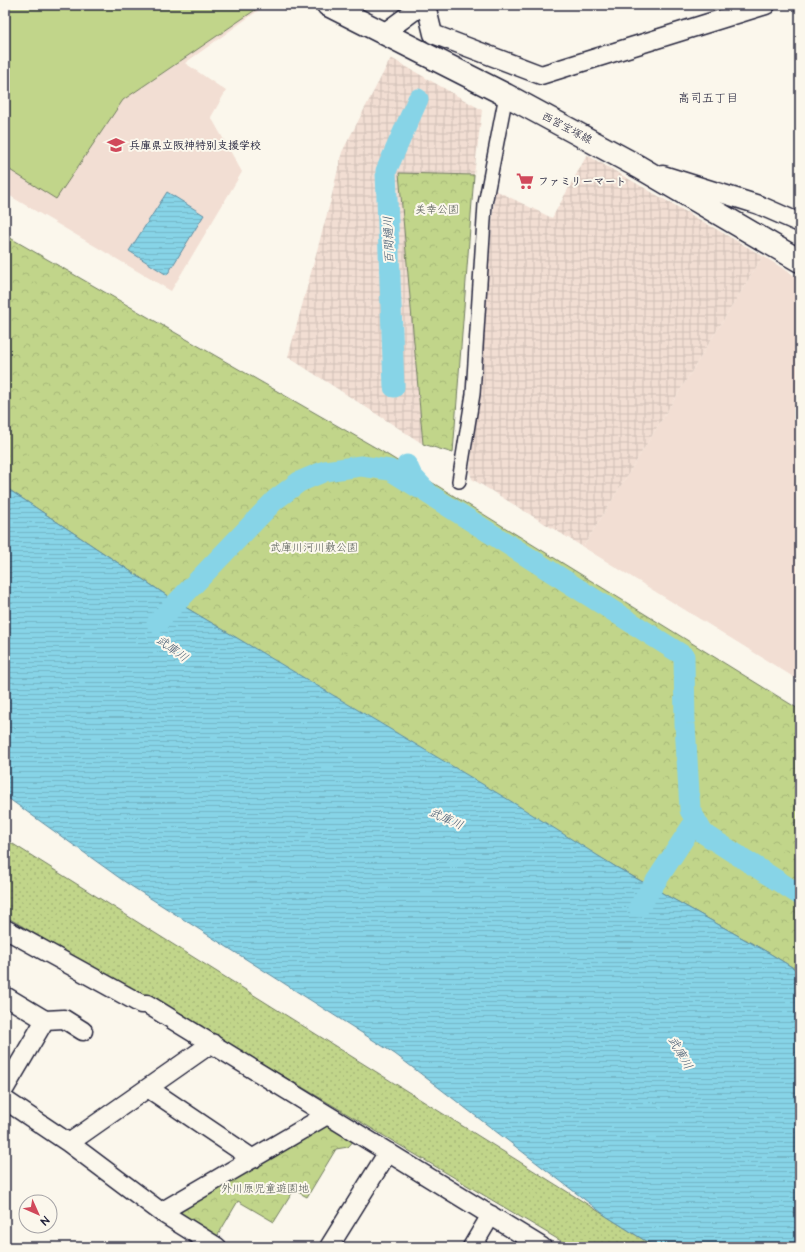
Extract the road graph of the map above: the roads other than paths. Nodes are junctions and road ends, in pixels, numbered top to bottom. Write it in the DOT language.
graph roads {
  1 [pos="328,5"];
  2 [pos="422,5"];
  3 [pos="426,5"];
  4 [pos="766,5"];
  5 [pos="384,33"];
  6 [pos="506,95"];
  7 [pos="639,167"];
  8 [pos="800,223"];
  9 [pos="800,261"];
  10 [pos="459,481"];
  11 [pos="5,929"];
  12 [pos="5,996"];
  13 [pos="45,1020"];
  14 [pos="83,1031"];
  15 [pos="212,1043"];
  16 [pos="5,1088"];
  17 [pos="148,1088"];
  18 [pos="5,1100"];
  19 [pos="327,1114"];
  20 [pos="69,1143"];
  21 [pos="388,1152"];
  22 [pos="253,1158"];
  23 [pos="161,1212"];
  24 [pos="491,1215"];
  25 [pos="217,1247"];
  26 [pos="329,1247"];
  27 [pos="472,1247"];
  28 [pos="542,1247"];
  1 -- 5 [label="main road, 西宮宝塚線"];
  2 -- 5 [label="street"];
  3 -- 4 [label="street"];
  5 -- 6 [label="main road, 西宮宝塚線"];
  6 -- 7 [label="main road, 西宮宝塚線"];
  6 -- 10 [label="street"];
  7 -- 8 [label="street"];
  7 -- 9 [label="main road, 西宮宝塚線"];
  11 -- 15 [label="street"];
  12 -- 13 [label="street"];
  13 -- 14 [label="street"];
  13 -- 16 [label="street"];
  15 -- 17 [label="street"];
  15 -- 19 [label="street"];
  17 -- 20 [label="street"];
  17 -- 22 [label="street"];
  18 -- 20 [label="street"];
  19 -- 21 [label="street"];
  19 -- 22 [label="street"];
  20 -- 23 [label="street"];
  21 -- 24 [label="street"];
  21 -- 26 [label="street"];
  22 -- 23 [label="street"];
  23 -- 25 [label="street"];
  24 -- 27 [label="street"];
  24 -- 28 [label="street"];
}
